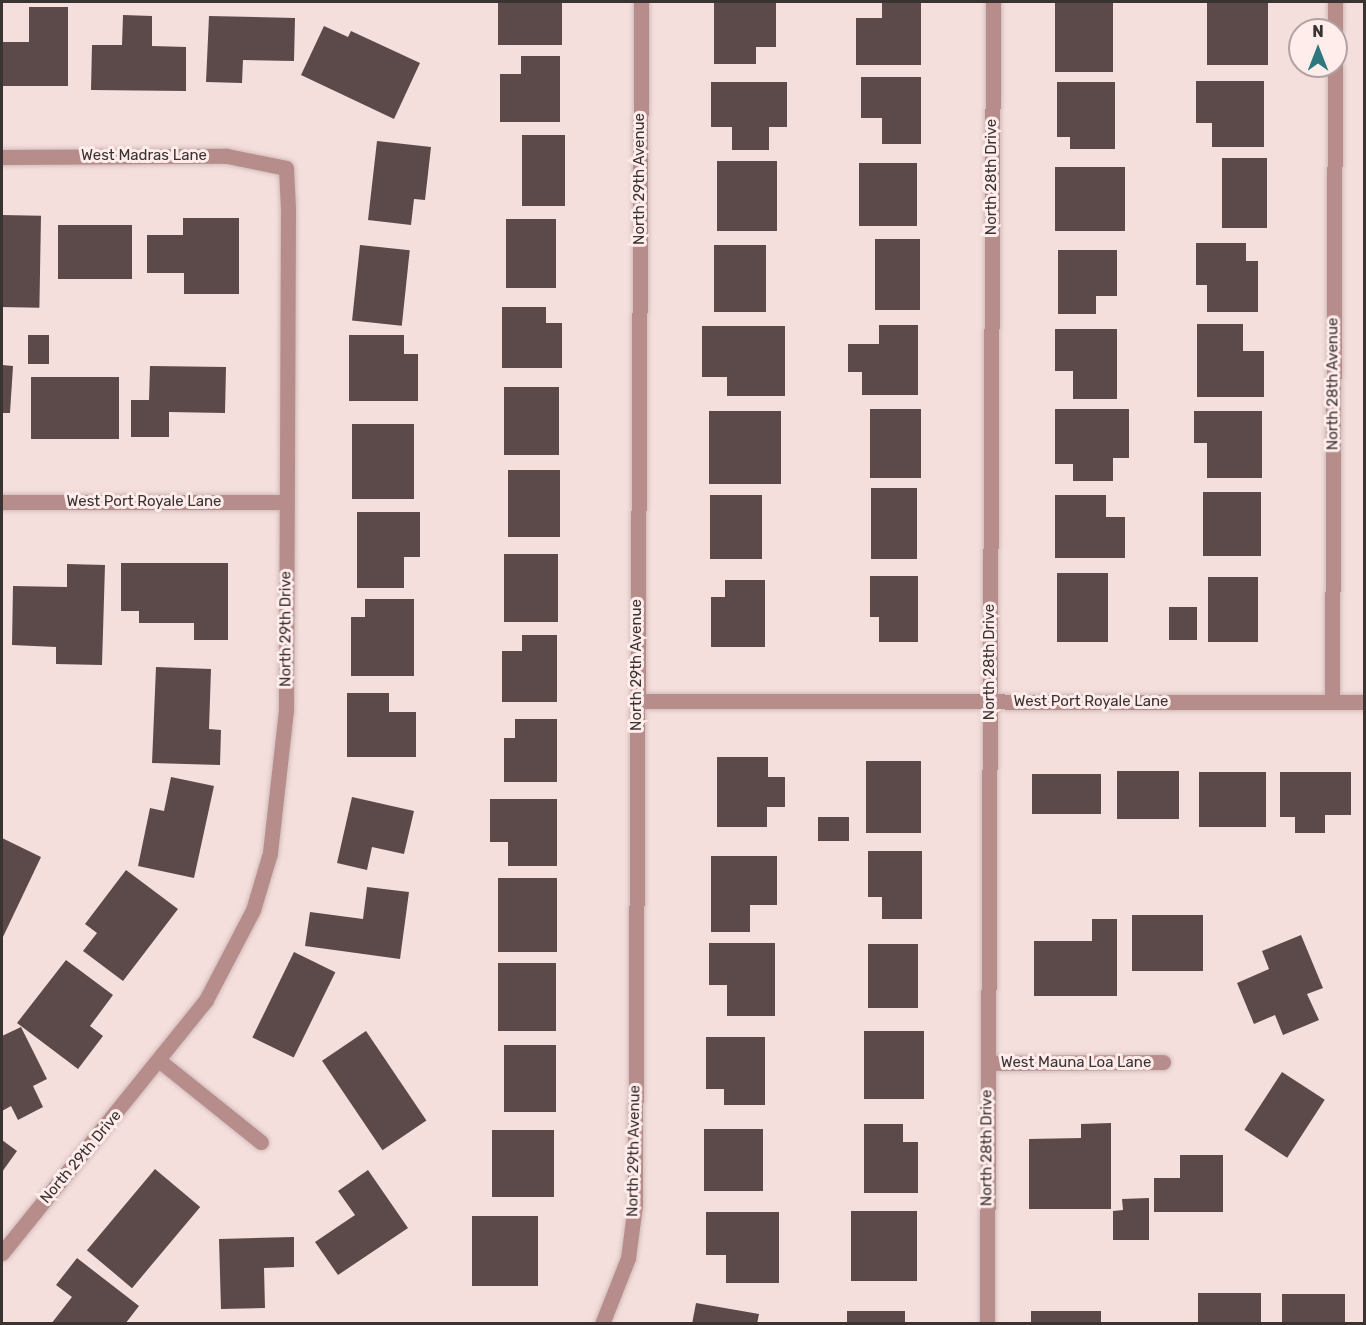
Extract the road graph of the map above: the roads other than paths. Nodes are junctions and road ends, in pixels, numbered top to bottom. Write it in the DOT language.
graph roads {
  1 [pos="641,2"];
  2 [pos="993,2"];
  3 [pos="1335,2"];
  4 [pos="1335,18"];
  5 [pos="1335,78"];
  6 [pos="2,157"];
  7 [pos="286,168"];
  8 [pos="2,502"];
  9 [pos="286,502"];
  10 [pos="637,701"];
  11 [pos="989,702"];
  12 [pos="1332,702"];
  13 [pos="1365,702"];
  14 [pos="161,1062"];
  15 [pos="1163,1062"];
  16 [pos="988,1063"];
  17 [pos="261,1142"];
  18 [pos="2,1253"];
  19 [pos="602,1323"];
  20 [pos="987,1323"];
  1 -- 10 [label="street, North 29th Avenue"];
  2 -- 11 [label="street, North 28th Drive"];
  3 -- 4 [label="street"];
  5 -- 12 [label="street, North 28th Avenue"];
  6 -- 7 [label="street, West Madras Lane"];
  7 -- 9 [label="street, North 29th Drive"];
  8 -- 9 [label="street, West Port Royale Lane"];
  9 -- 14 [label="street, North 29th Drive"];
  10 -- 11 [label="street, West Port Royale Lane"];
  10 -- 19 [label="street, North 29th Avenue"];
  11 -- 12 [label="street, West Port Royale Lane"];
  11 -- 16 [label="street, North 28th Drive"];
  12 -- 13 [label="street, West Port Royale Lane"];
  14 -- 17 [label="street"];
  14 -- 18 [label="street, North 29th Drive"];
  15 -- 16 [label="street, West Mauna Loa Lane"];
  16 -- 20 [label="street, North 28th Drive"];
}
